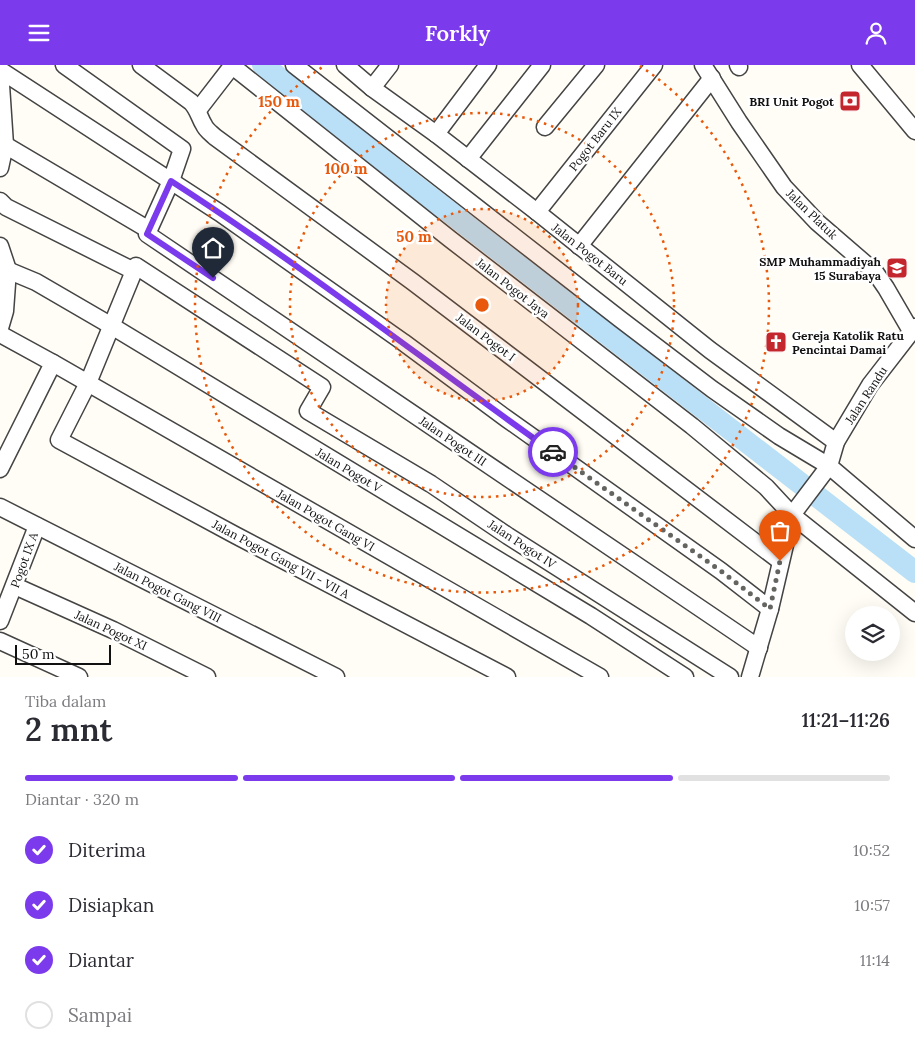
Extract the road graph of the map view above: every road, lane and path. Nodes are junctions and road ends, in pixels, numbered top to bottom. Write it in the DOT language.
graph roads {
  1 [pos="64,65"];
  2 [pos="141,65"];
  3 [pos="231,65"];
  4 [pos="294,65"];
  5 [pos="345,65"];
  6 [pos="390,65"];
  7 [pos="488,65"];
  8 [pos="542,65"];
  9 [pos="596,65"];
  10 [pos="654,65"];
  11 [pos="860,65"];
  12 [pos="708,72"];
  13 [pos="0,76"];
  14 [pos="372,88"];
  15 [pos="198,110"];
  16 [pos="545,127"];
  17 [pos="915,131"];
  18 [pos="436,134"];
  19 [pos="3,139"];
  20 [pos="468,159"];
  21 [pos="0,168"];
  22 [pos="171,181"];
  23 [pos="0,201"];
  24 [pos="537,212"];
  25 [pos="148,232"];
  26 [pos="0,245"];
  27 [pos="579,246"];
  28 [pos="4,269"];
  29 [pos="134,271"];
  30 [pos="3,297"];
  31 [pos="110,325"];
  32 [pos="0,327"];
  33 [pos="913,329"];
  34 [pos="53,363"];
  35 [pos="88,383"];
  36 [pos="836,442"];
  37 [pos="828,468"];
  38 [pos="0,469"];
  39 [pos="0,507"];
  40 [pos="794,513"];
  41 [pos="37,526"];
  42 [pos="915,539"];
  43 [pos="780,561"];
  44 [pos="15,586"];
  45 [pos="770,609"];
  46 [pos="915,613"];
  47 [pos="0,621"];
  48 [pos="0,641"];
  49 [pos="759,648"];
  50 [pos="79,677"];
  51 [pos="207,677"];
  52 [pos="336,677"];
  53 [pos="507,677"];
  54 [pos="600,677"];
  55 [pos="685,677"];
  56 [pos="730,677"];
  57 [pos="750,677"];
  1 -- 22 [label="street"];
  2 -- 15 [label="street, Jalan Pogot I"];
  3 -- 15 [label="street"];
  3 -- 40 [label="street, Jalan Pogot Jaya"];
  4 -- 37 [label="street"];
  5 -- 14 [label="street, Jalan Pogot Baru"];
  6 -- 14 [label="street"];
  7 -- 18 [label="street"];
  8 -- 20 [label="street"];
  9 -- 16 [label="street"];
  10 -- 24 [label="street, Pogot Baru IX"];
  11 -- 17 [label="street"];
  12 -- 27 [label="street"];
  12 -- 33 [label="street, Jalan Platuk"];
  13 -- 19 [label="street"];
  13 -- 22 [label="street"];
  14 -- 18 [label="street, Jalan Pogot Baru"];
  15 -- 43 [label="street, Jalan Pogot I"];
  18 -- 20 [label="street, Jalan Pogot Baru"];
  19 -- 21 [label="street"];
  19 -- 25 [label="street, Jalan Pogot III"];
  20 -- 24 [label="street, Jalan Pogot Baru"];
  22 -- 25 [label="street"];
  22 -- 45 [label="street"];
  23 -- 29 [label="street"];
  24 -- 27 [label="street, Jalan Pogot Baru"];
  25 -- 49 [label="street, Jalan Pogot III"];
  26 -- 28 [label="street"];
  27 -- 36 [label="street, Jalan Pogot Baru"];
  28 -- 30 [label="street"];
  28 -- 31 [label="street, Jalan Pogot V"];
  29 -- 31 [label="street"];
  29 -- 56 [label="street, Jalan Pogot IV"];
  30 -- 32 [label="street"];
  31 -- 35 [label="street"];
  31 -- 55 [label="street, Jalan Pogot V"];
  32 -- 34 [label="street, Jalan Pogot Gang VI"];
  33 -- 36 [label="street, Jalan Randu"];
  34 -- 35 [label="street, Jalan Pogot Gang VI"];
  34 -- 38 [label="street"];
  35 -- 53 [label="street, Jalan Pogot Gang VII - VII A"];
  35 -- 54 [label="street, Jalan Pogot Gang VI"];
  36 -- 37 [label="street, Jalan Randu"];
  37 -- 40 [label="street"];
  37 -- 42 [label="street"];
  39 -- 41 [label="street, Jalan Pogot Gang VIII"];
  40 -- 43 [label="street"];
  40 -- 46 [label="street, Jalan Pogot Jaya"];
  41 -- 44 [label="street, Pogot IX A"];
  41 -- 52 [label="street, Jalan Pogot Gang VIII"];
  43 -- 45 [label="street"];
  44 -- 47 [label="street, Pogot IX A"];
  44 -- 51 [label="street, Jalan Pogot XI"];
  45 -- 49 [label="street"];
  48 -- 50 [label="street"];
  49 -- 57 [label="street"];
}
